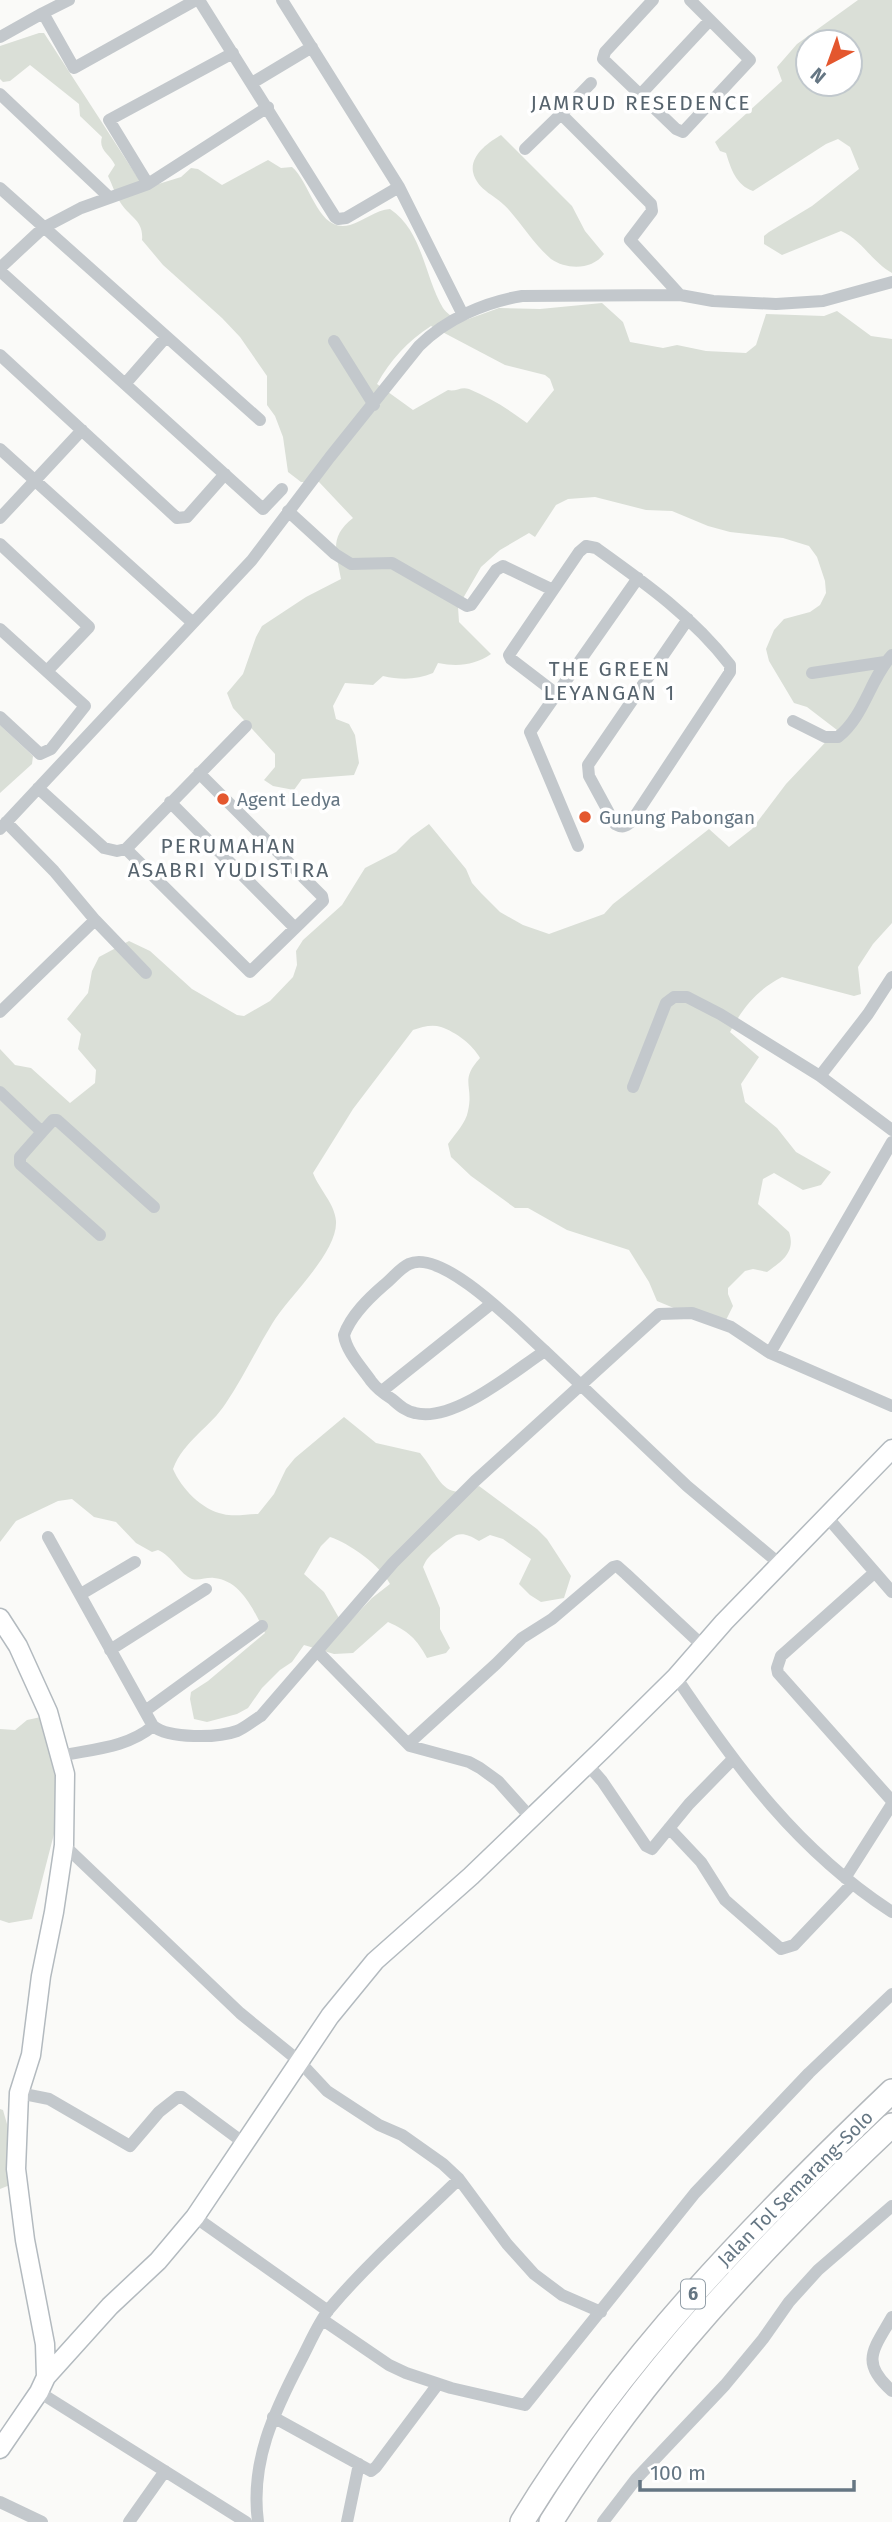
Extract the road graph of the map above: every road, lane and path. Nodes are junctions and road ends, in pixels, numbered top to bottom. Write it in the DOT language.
graph roads {
  1 [pos="69,0"];
  2 [pos="198,0"];
  3 [pos="282,0"];
  4 [pos="653,0"];
  5 [pos="698,3"];
  6 [pos="44,13"];
  7 [pos="710,20"];
  8 [pos="0,37"];
  9 [pos="312,47"];
  10 [pos="233,53"];
  11 [pos="252,83"];
  12 [pos="591,83"];
  13 [pos="0,94"];
  14 [pos="640,95"];
  15 [pos="268,107"];
  16 [pos="561,114"];
  17 [pos="525,149"];
  18 [pos="148,184"];
  19 [pos="398,187"];
  20 [pos="0,188"];
  21 [pos="110,198"];
  22 [pos="44,228"];
  23 [pos="0,270"];
  24 [pos="892,282"];
  25 [pos="680,295"];
  26 [pos="463,315"];
  27 [pos="166,337"];
  28 [pos="334,341"];
  29 [pos="0,355"];
  30 [pos="125,384"];
  31 [pos="374,405"];
  32 [pos="260,420"];
  33 [pos="82,430"];
  34 [pos="0,449"];
  35 [pos="225,474"];
  36 [pos="35,481"];
  37 [pos="282,489"];
  38 [pos="289,512"];
  39 [pos="0,519"];
  40 [pos="0,544"];
  41 [pos="638,578"];
  42 [pos="553,590"];
  43 [pos="688,619"];
  44 [pos="193,624"];
  45 [pos="0,629"];
  46 [pos="889,659"];
  47 [pos="47,671"];
  48 [pos="812,673"];
  49 [pos="558,695"];
  50 [pos="0,717"];
  51 [pos="793,721"];
  52 [pos="246,726"];
  53 [pos="199,773"];
  54 [pos="38,788"];
  55 [pos="170,802"];
  56 [pos="3,826"];
  57 [pos="578,846"];
  58 [pos="126,849"];
  59 [pos="95,920"];
  60 [pos="295,928"];
  61 [pos="146,973"];
  62 [pos="892,977"];
  63 [pos="0,1012"];
  64 [pos="820,1076"];
  65 [pos="633,1087"];
  66 [pos="0,1092"];
  67 [pos="892,1129"];
  68 [pos="43,1132"];
  69 [pos="892,1142"];
  70 [pos="154,1207"];
  71 [pos="100,1235"];
  72 [pos="491,1304"];
  73 [pos="545,1351"];
  74 [pos="770,1353"];
  75 [pos="582,1385"];
  76 [pos="382,1391"];
  77 [pos="892,1406"];
  78 [pos="892,1449"];
  79 [pos="827,1517"];
  80 [pos="48,1537"];
  81 [pos="135,1562"];
  82 [pos="781,1565"];
  83 [pos="874,1573"];
  84 [pos="206,1589"];
  85 [pos="892,1592"];
  86 [pos="81,1594"];
  87 [pos="0,1618"];
  88 [pos="262,1626"];
  89 [pos="703,1646"];
  90 [pos="110,1650"];
  91 [pos="317,1651"];
  92 [pos="676,1677"];
  93 [pos="145,1711"];
  94 [pos="153,1726"];
  95 [pos="408,1744"];
  96 [pos="60,1756"];
  97 [pos="733,1759"];
  98 [pos="588,1765"];
  99 [pos="892,1803"];
  100 [pos="532,1819"];
  101 [pos="669,1828"];
  102 [pos="64,1845"];
  103 [pos="849,1881"];
  104 [pos="892,1912"];
  105 [pos="892,1994"];
  106 [pos="299,2061"];
  107 [pos="892,2091"];
  108 [pos="19,2093"];
  109 [pos="892,2124"];
  110 [pos="244,2143"];
  111 [pos="459,2179"];
  112 [pos="892,2206"];
  113 [pos="195,2217"];
  114 [pos="600,2312"];
  115 [pos="325,2315"];
  116 [pos="892,2317"];
  117 [pos="45,2344"];
  118 [pos="66,2356"];
  119 [pos="43,2384"];
  120 [pos="438,2384"];
  121 [pos="892,2391"];
  122 [pos="273,2417"];
  123 [pos="0,2449"];
  124 [pos="359,2464"];
  125 [pos="165,2471"];
  126 [pos="0,2502"];
  127 [pos="42,2522"];
  128 [pos="129,2522"];
  129 [pos="246,2522"];
  130 [pos="258,2522"];
  131 [pos="347,2522"];
  132 [pos="522,2522"];
  133 [pos="551,2522"];
  134 [pos="603,2522"];
  1 -- 6 [label="street"];
  2 -- 6 [label="street"];
  2 -- 10 [label="street"];
  3 -- 9 [label="street"];
  4 -- 14 [label="street"];
  5 -- 7 [label="street"];
  6 -- 8 [label="street"];
  7 -- 14 [label="street"];
  7 -- 14 [label="street"];
  9 -- 11 [label="street"];
  9 -- 19 [label="street"];
  10 -- 11 [label="street"];
  10 -- 18 [label="street"];
  11 -- 15 [label="street"];
  12 -- 16 [label="street"];
  13 -- 21 [label="street"];
  15 -- 18 [label="street"];
  15 -- 19 [label="street"];
  16 -- 17 [label="street"];
  16 -- 25 [label="street"];
  18 -- 21 [label="street"];
  19 -- 26 [label="street"];
  20 -- 22 [label="street"];
  21 -- 22 [label="street"];
  22 -- 23 [label="street"];
  22 -- 27 [label="street"];
  23 -- 30 [label="street"];
  24 -- 25 [label="street"];
  25 -- 26 [label="street"];
  26 -- 31 [label="street"];
  27 -- 30 [label="street"];
  27 -- 32 [label="street"];
  28 -- 31 [label="street"];
  29 -- 33 [label="street"];
  30 -- 35 [label="street"];
  31 -- 38 [label="street"];
  33 -- 35 [label="street"];
  33 -- 36 [label="street"];
  34 -- 36 [label="street"];
  35 -- 37 [label="street"];
  36 -- 39 [label="street"];
  36 -- 44 [label="street"];
  38 -- 42 [label="street"];
  38 -- 44 [label="street"];
  40 -- 47 [label="street"];
  41 -- 42 [label="street"];
  41 -- 43 [label="street"];
  41 -- 49 [label="street"];
  42 -- 49 [label="street"];
  43 -- 43 [label="street"];
  44 -- 54 [label="street"];
  45 -- 47 [label="street"];
  46 -- 48 [label="street"];
  46 -- 51 [label="street"];
  47 -- 50 [label="street"];
  49 -- 57 [label="street"];
  52 -- 53 [label="street"];
  53 -- 55 [label="street"];
  53 -- 60 [label="street"];
  54 -- 56 [label="street"];
  54 -- 58 [label="street"];
  55 -- 58 [label="street"];
  55 -- 60 [label="street"];
  56 -- 59 [label="street"];
  58 -- 60 [label="street"];
  59 -- 61 [label="street"];
  59 -- 63 [label="street"];
  62 -- 64 [label="street"];
  64 -- 65 [label="street"];
  64 -- 67 [label="street"];
  66 -- 68 [label="street"];
  68 -- 70 [label="street"];
  68 -- 71 [label="street"];
  69 -- 74 [label="street"];
  72 -- 73 [label="street"];
  72 -- 76 [label="street"];
  72 -- 76 [label="street"];
  73 -- 75 [label="street"];
  73 -- 76 [label="street"];
  74 -- 75 [label="street"];
  74 -- 77 [label="street"];
  75 -- 82 [label="street"];
  75 -- 91 [label="street"];
  78 -- 79 [label="street"];
  79 -- 82 [label="street"];
  79 -- 83 [label="street"];
  80 -- 86 [label="street"];
  81 -- 86 [label="street"];
  82 -- 89 [label="street"];
  83 -- 85 [label="street"];
  83 -- 99 [label="street"];
  84 -- 90 [label="street"];
  86 -- 90 [label="street"];
  87 -- 96 [label="street"];
  88 -- 93 [label="street"];
  89 -- 92 [label="street"];
  89 -- 95 [label="street"];
  90 -- 93 [label="street"];
  91 -- 94 [label="street"];
  91 -- 95 [label="street"];
  92 -- 97 [label="street"];
  92 -- 98 [label="street"];
  93 -- 94 [label="street"];
  94 -- 96 [label="street"];
  95 -- 100 [label="street"];
  96 -- 102 [label="street"];
  97 -- 101 [label="street"];
  97 -- 103 [label="street"];
  98 -- 100 [label="street"];
  98 -- 101 [label="street"];
  99 -- 103 [label="street"];
  100 -- 106 [label="street"];
  101 -- 103 [label="street"];
  102 -- 106 [label="street"];
  102 -- 108 [label="street"];
  103 -- 104 [label="street"];
  105 -- 114 [label="street"];
  106 -- 110 [label="street"];
  106 -- 111 [label="street"];
  107 -- 132 [label="highway, Jalan Tol Semarang–Solo / 6"];
  108 -- 110 [label="street"];
  108 -- 117 [label="street"];
  109 -- 133 [label="highway, Jalan Tol Semarang–Solo / 6"];
  110 -- 113 [label="street"];
  111 -- 114 [label="street"];
  111 -- 115 [label="street"];
  112 -- 134 [label="street"];
  113 -- 115 [label="street"];
  113 -- 118 [label="street"];
  114 -- 120 [label="street"];
  115 -- 120 [label="street"];
  115 -- 122 [label="street"];
  116 -- 121 [label="street"];
  117 -- 118 [label="street"];
  117 -- 119 [label="street"];
  118 -- 119 [label="street"];
  119 -- 123 [label="street"];
  119 -- 125 [label="street"];
  120 -- 124 [label="street"];
  122 -- 124 [label="street"];
  122 -- 130 [label="street"];
  124 -- 131 [label="street"];
  125 -- 128 [label="street"];
  125 -- 129 [label="street"];
  126 -- 127 [label="street"];
}
